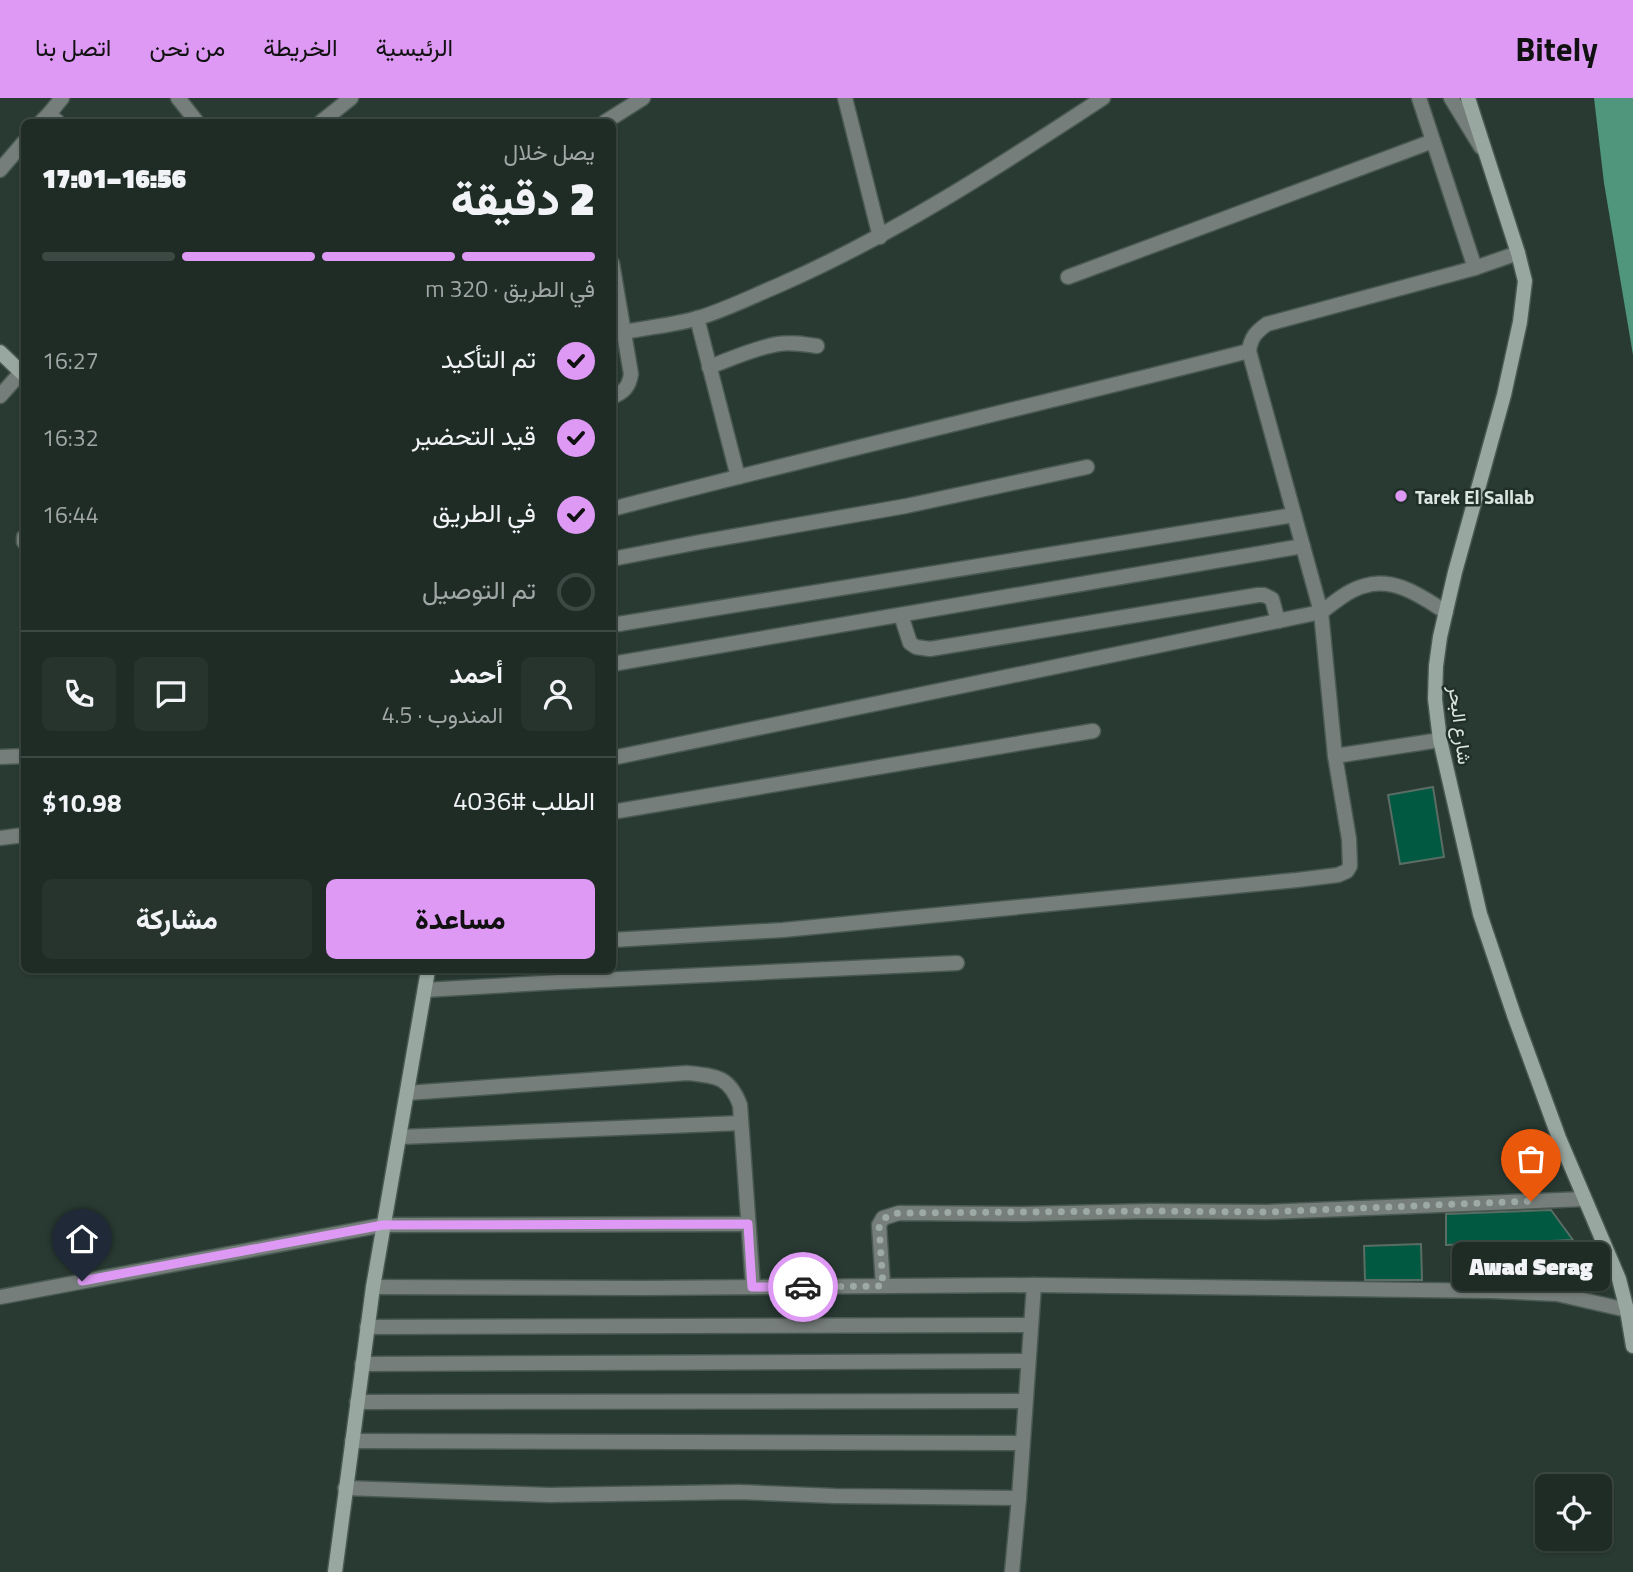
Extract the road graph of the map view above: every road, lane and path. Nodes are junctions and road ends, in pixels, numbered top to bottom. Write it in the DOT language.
graph roads {
  1 [pos="62,98"];
  2 [pos="178,98"];
  3 [pos="351,98"];
  4 [pos="643,98"];
  5 [pos="845,98"];
  6 [pos="1103,98"];
  7 [pos="1419,98"];
  8 [pos="1451,98"];
  9 [pos="1468,98"];
  10 [pos="50,119"];
  11 [pos="195,119"];
  12 [pos="325,119"];
  13 [pos="610,119"];
  14 [pos="1433,141"];
  15 [pos="21,146"];
  16 [pos="1487,157"];
  17 [pos="0,170"];
  18 [pos="880,237"];
  19 [pos="1518,253"];
  20 [pos="1475,268"];
  21 [pos="1068,277"];
  22 [pos="616,284"];
  23 [pos="697,318"];
  24 [pos="625,332"];
  25 [pos="817,346"];
  26 [pos="1249,351"];
  27 [pos="0,352"];
  28 [pos="709,367"];
  29 [pos="21,370"];
  30 [pos="21,375"];
  31 [pos="616,395"];
  32 [pos="0,396"];
  33 [pos="1087,467"];
  34 [pos="738,477"];
  35 [pos="616,508"];
  36 [pos="1294,515"];
  37 [pos="1303,546"];
  38 [pos="616,558"];
  39 [pos="1321,612"];
  40 [pos="1446,612"];
  41 [pos="901,615"];
  42 [pos="1278,621"];
  43 [pos="616,624"];
  44 [pos="616,663"];
  45 [pos="1093,731"];
  46 [pos="1440,740"];
  47 [pos="21,756"];
  48 [pos="1335,756"];
  49 [pos="0,757"];
  50 [pos="616,757"];
  51 [pos="616,811"];
  52 [pos="21,835"];
  53 [pos="0,838"];
  54 [pos="616,940"];
  55 [pos="957,963"];
  56 [pos="428,973"];
  57 [pos="425,990"];
  58 [pos="407,1093"];
  59 [pos="741,1122"];
  60 [pos="400,1137"];
  61 [pos="1584,1199"];
  62 [pos="748,1224"];
  63 [pos="383,1225"];
  64 [pos="1034,1285"];
  65 [pos="883,1286"];
  66 [pos="373,1287"];
  67 [pos="752,1287"];
  68 [pos="0,1297"];
  69 [pos="1627,1310"];
  70 [pos="1031,1325"];
  71 [pos="367,1327"];
  72 [pos="1633,1346"];
  73 [pos="1028,1360"];
  74 [pos="362,1364"];
  75 [pos="1025,1401"];
  76 [pos="357,1402"];
  77 [pos="352,1441"];
  78 [pos="1022,1443"];
  79 [pos="345,1488"];
  80 [pos="1019,1498"];
  81 [pos="335,1572"];
  82 [pos="1012,1572"];
  1 -- 10 [label="street"];
  2 -- 11 [label="street"];
  3 -- 12 [label="street"];
  4 -- 13 [label="street"];
  5 -- 18 [label="street"];
  6 -- 18 [label="street"];
  7 -- 14 [label="street"];
  8 -- 16 [label="street"];
  9 -- 16 [label="street, شارع البحر"];
  14 -- 20 [label="street"];
  14 -- 21 [label="street"];
  15 -- 17 [label="street"];
  16 -- 19 [label="street, شارع البحر"];
  18 -- 23 [label="street"];
  19 -- 20 [label="street"];
  19 -- 40 [label="street, شارع البحر"];
  20 -- 26 [label="street"];
  22 -- 24 [label="street"];
  23 -- 24 [label="street"];
  23 -- 28 [label="street"];
  24 -- 31 [label="street"];
  25 -- 28 [label="street"];
  26 -- 34 [label="street"];
  26 -- 36 [label="street"];
  27 -- 29 [label="street"];
  28 -- 34 [label="street"];
  30 -- 32 [label="street"];
  33 -- 38 [label="street"];
  34 -- 35 [label="street"];
  36 -- 37 [label="street"];
  36 -- 43 [label="street"];
  37 -- 39 [label="street"];
  37 -- 41 [label="street"];
  39 -- 40 [label="street"];
  39 -- 42 [label="street"];
  39 -- 48 [label="street"];
  40 -- 46 [label="street, شارع البحر"];
  41 -- 42 [label="street"];
  41 -- 44 [label="street"];
  42 -- 50 [label="street"];
  45 -- 51 [label="street"];
  46 -- 48 [label="street"];
  46 -- 61 [label="street, شارع البحر"];
  47 -- 49 [label="street"];
  48 -- 54 [label="street"];
  52 -- 53 [label="street"];
  55 -- 57 [label="street"];
  56 -- 57 [label="street"];
  57 -- 58 [label="street"];
  58 -- 59 [label="street"];
  58 -- 60 [label="street"];
  59 -- 60 [label="street"];
  59 -- 62 [label="street"];
  60 -- 63 [label="street"];
  61 -- 65 [label="street"];
  61 -- 69 [label="street, شارع البحر"];
  62 -- 63 [label="street"];
  62 -- 67 [label="street"];
  63 -- 66 [label="street"];
  63 -- 68 [label="street"];
  64 -- 65 [label="street"];
  64 -- 69 [label="street"];
  64 -- 70 [label="street"];
  65 -- 67 [label="street"];
  66 -- 67 [label="street"];
  66 -- 71 [label="street"];
  69 -- 72 [label="street, شارع البحر"];
  70 -- 71 [label="street"];
  70 -- 73 [label="street"];
  71 -- 74 [label="street"];
  73 -- 74 [label="street"];
  73 -- 75 [label="street"];
  74 -- 76 [label="street"];
  75 -- 76 [label="street"];
  75 -- 78 [label="street"];
  76 -- 77 [label="street"];
  77 -- 78 [label="street"];
  77 -- 79 [label="street"];
  78 -- 80 [label="street"];
  79 -- 80 [label="street"];
  79 -- 81 [label="street"];
  80 -- 82 [label="street"];
}
